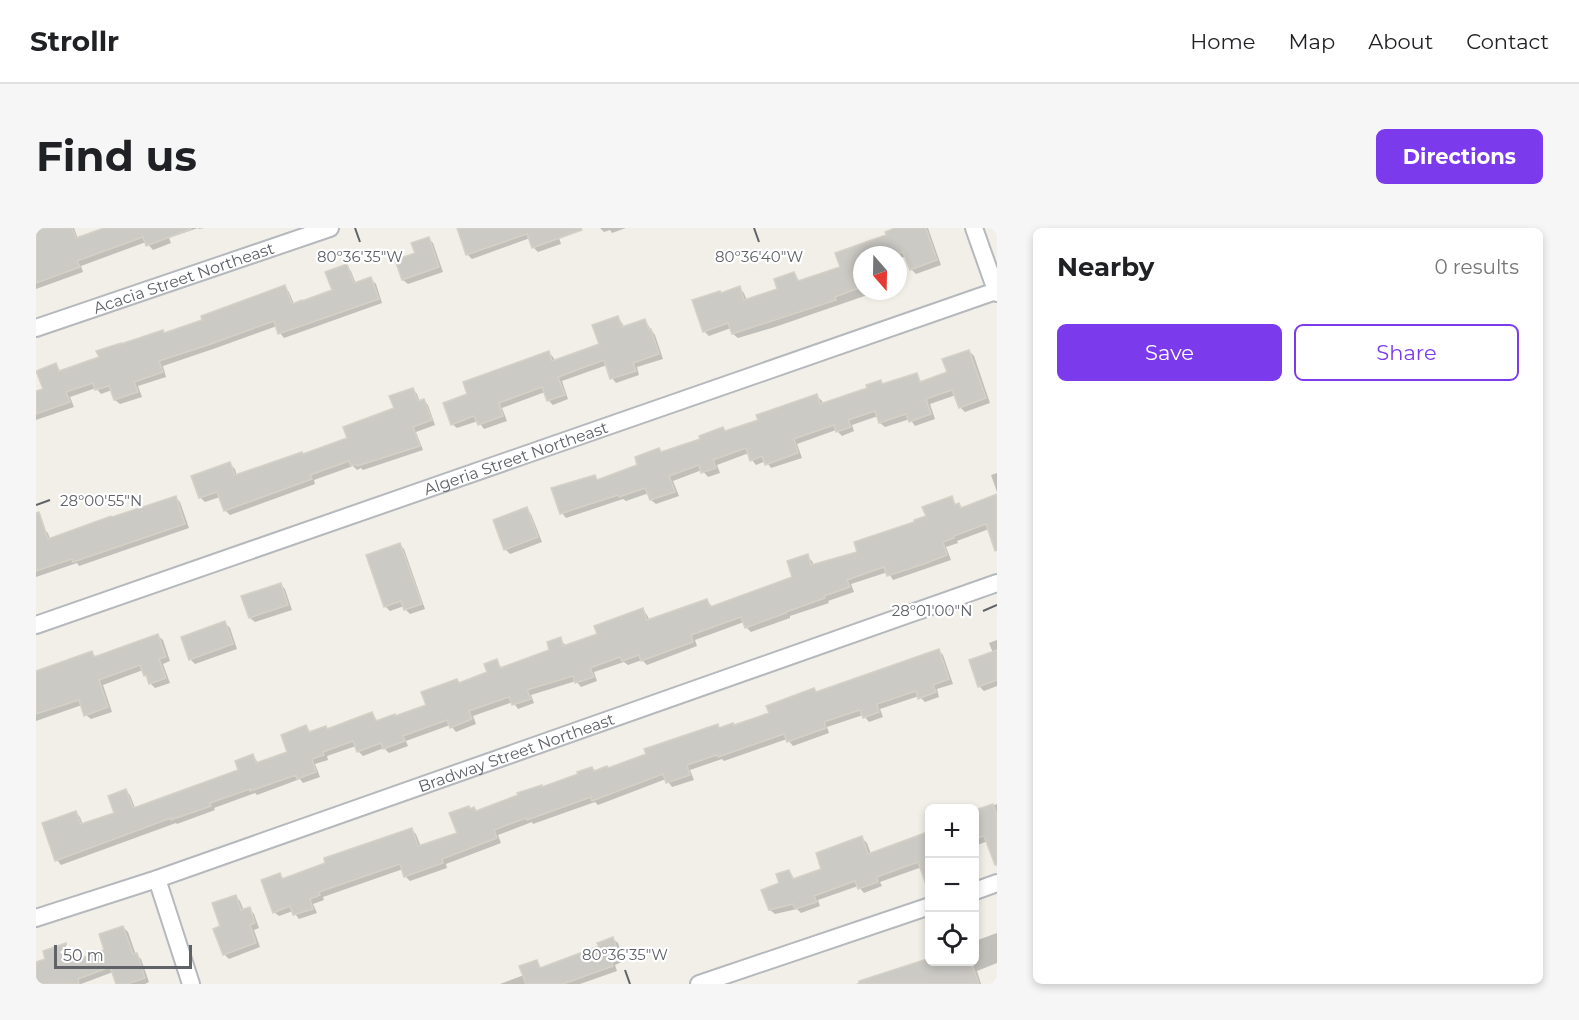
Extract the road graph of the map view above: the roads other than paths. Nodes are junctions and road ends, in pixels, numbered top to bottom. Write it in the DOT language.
graph roads {
  1 [pos="330,228"];
  2 [pos="974,228"];
  3 [pos="997,292"];
  4 [pos="36,328"];
  5 [pos="997,582"];
  6 [pos="36,625"];
  7 [pos="157,879"];
  8 [pos="997,883"];
  9 [pos="979,890"];
  10 [pos="925,908"];
  11 [pos="36,918"];
  12 [pos="191,984"];
  13 [pos="699,984"];
  1 -- 4 [label="street, Acacia Street Northeast"];
  2 -- 3 [label="street"];
  3 -- 6 [label="street, Algeria Street Northeast"];
  5 -- 7 [label="street, Bradway Street Northeast"];
  7 -- 11 [label="street, Bradway Street Northeast"];
  7 -- 12 [label="street"];
  8 -- 9 [label="street"];
  10 -- 13 [label="street"];
}
